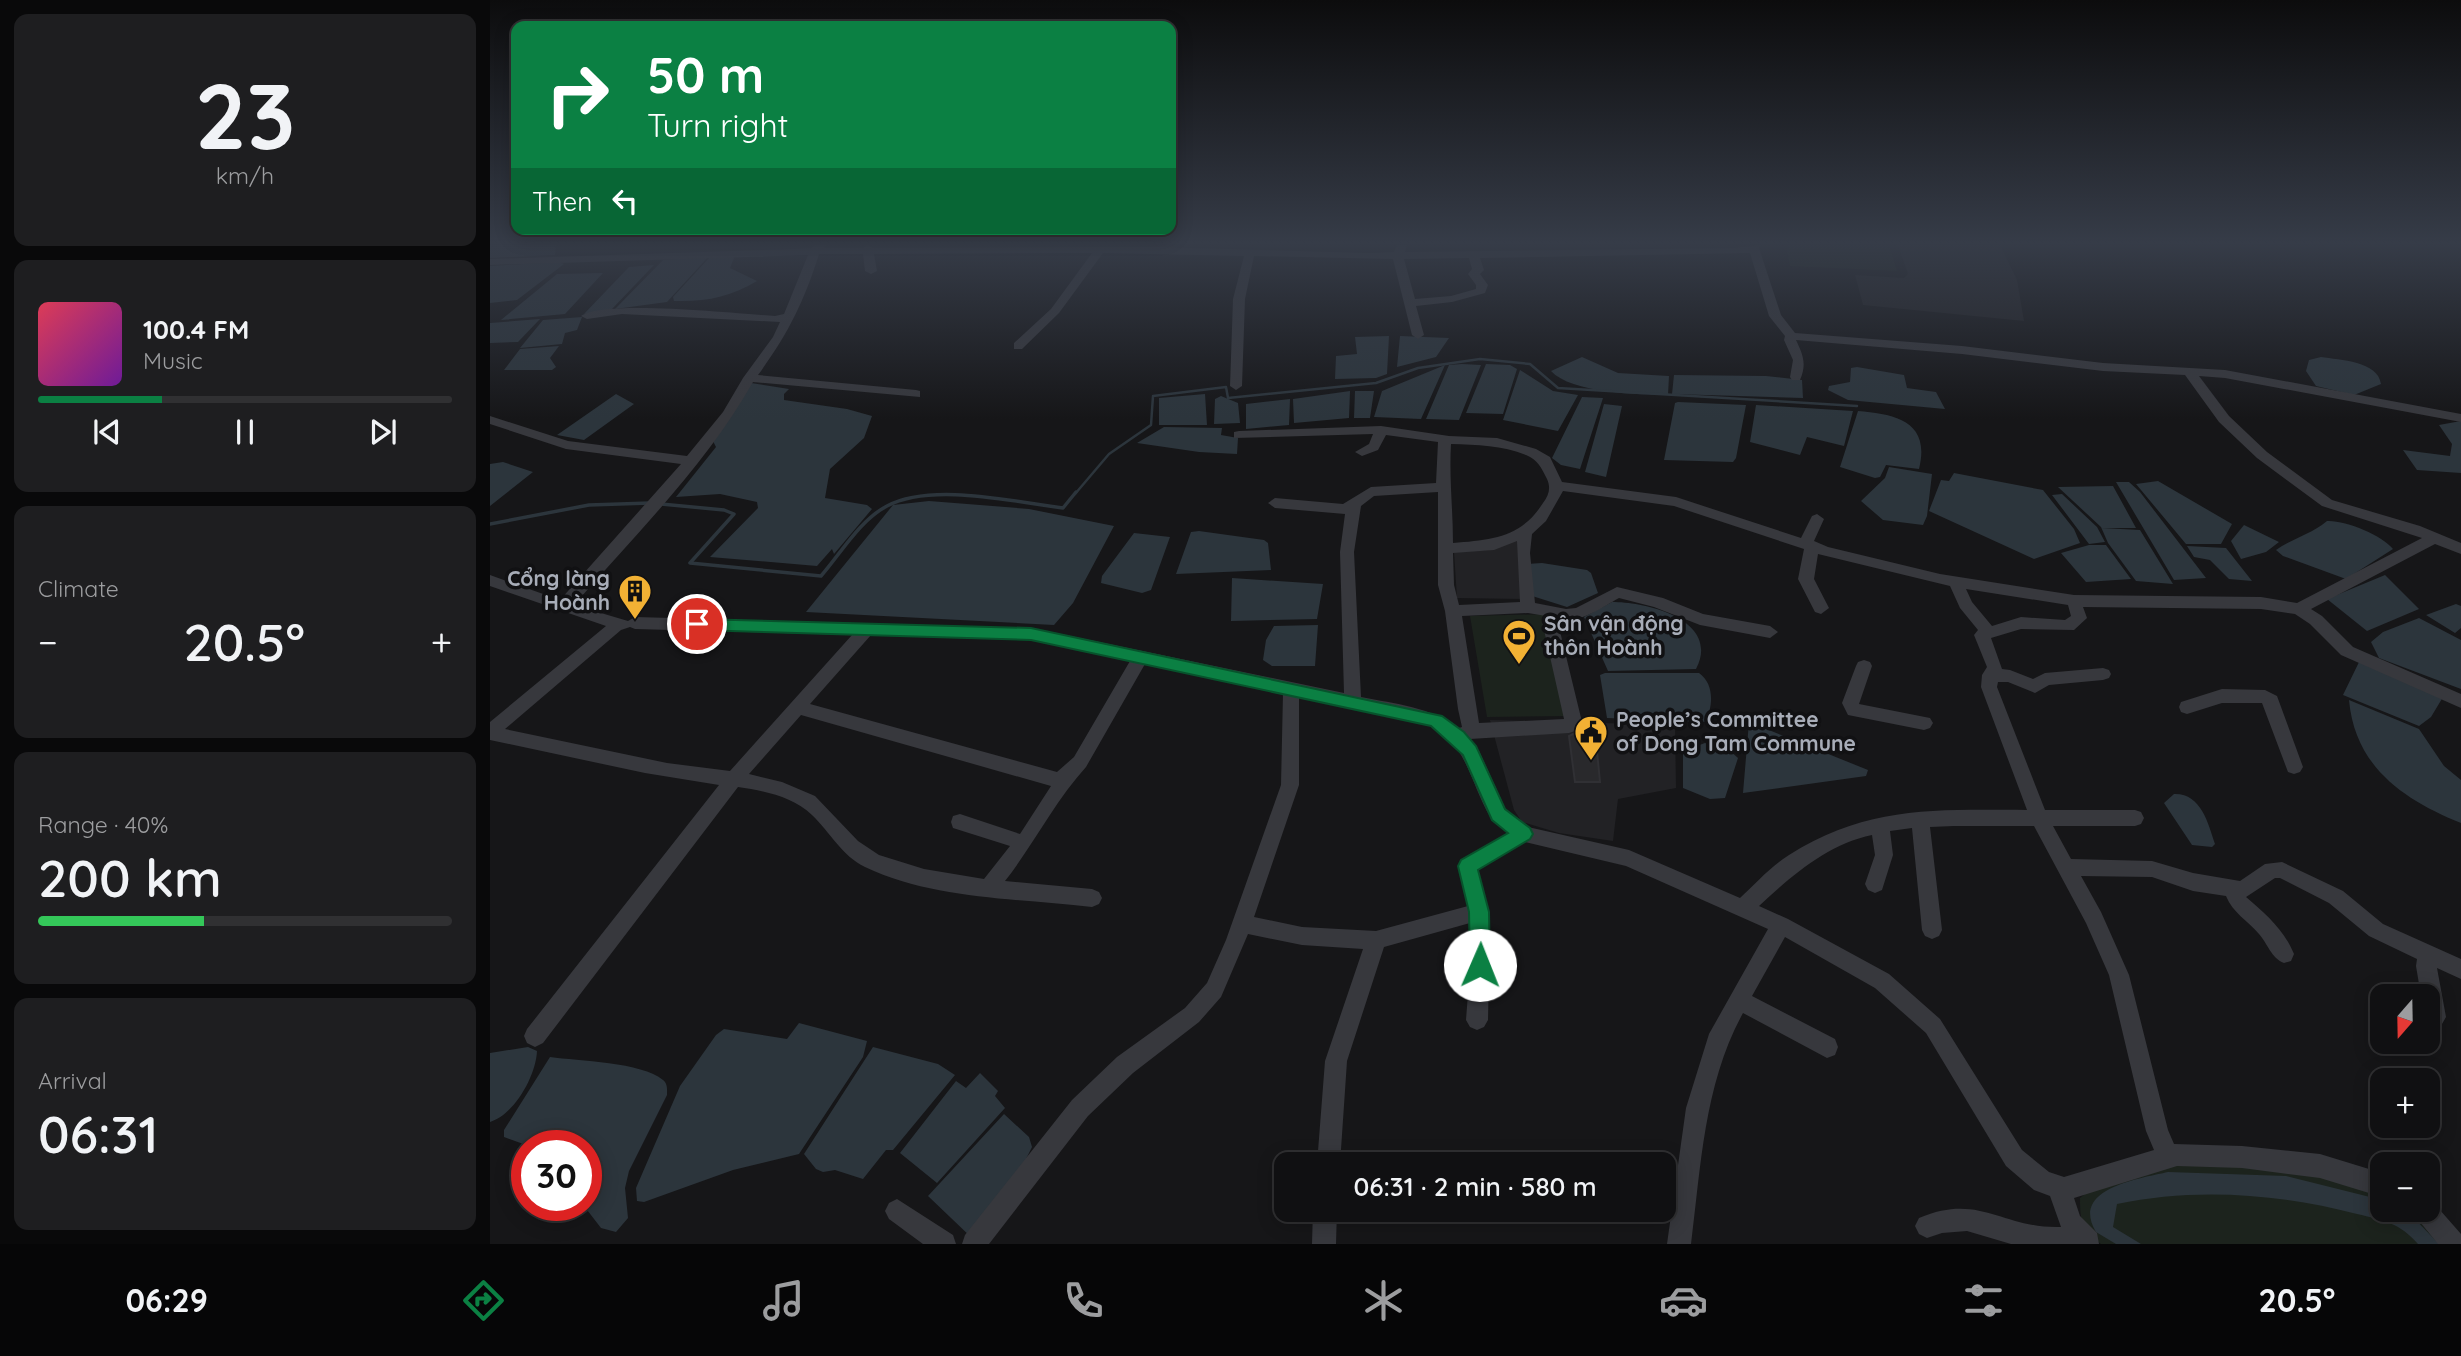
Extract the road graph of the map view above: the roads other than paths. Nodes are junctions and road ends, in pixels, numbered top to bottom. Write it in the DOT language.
graph roads {
  1 [pos="795,303"];
  2 [pos="1061,303"];
  3 [pos="1239,303"];
  4 [pos="1410,303"];
  5 [pos="1771,303"];
  6 [pos="587,316"];
  7 [pos="789,316"];
  8 [pos="1418,335"];
  9 [pos="1791,336"];
  10 [pos="1017,346"];
  11 [pos="2189,372"];
  12 [pos="1796,377"];
  13 [pos="749,378"];
  14 [pos="1236,386"];
  15 [pos="916,394"];
  16 [pos="2461,418"];
  17 [pos="490,420"];
  18 [pos="1381,430"];
  19 [pos="1239,435"];
  20 [pos="1445,439"];
  21 [pos="1362,452"];
  22 [pos="691,461"];
  23 [pos="1557,486"];
  24 [pos="1444,487"];
  25 [pos="1275,503"];
  26 [pos="1354,504"];
  27 [pos="1816,519"];
  28 [pos="1525,532"];
  29 [pos="2434,538"];
  30 [pos="1808,545"];
  31 [pos="1446,549"];
  32 [pos="2461,549"];
  33 [pos="490,580"];
  34 [pos="1956,582"];
  35 [pos="2074,601"];
  36 [pos="563,607"];
  37 [pos="1528,607"];
  38 [pos="1821,608"];
  39 [pos="2299,609"];
  40 [pos="1453,611"];
  41 [pos="1550,621"];
  42 [pos="627,624"];
  43 [pos="867,629"];
  44 [pos="1770,632"];
  45 [pos="1988,632"];
  46 [pos="1141,656"];
  47 [pos="1864,666"];
  48 [pos="2103,674"];
  49 [pos="1990,675"];
  50 [pos="1291,688"];
  51 [pos="1353,701"];
  52 [pos="2461,701"];
  53 [pos="2188,707"];
  54 [pos="800,708"];
  55 [pos="1924,723"];
  56 [pos="490,732"];
  57 [pos="1465,733"];
  58 [pos="2294,767"];
  59 [pos="1066,776"];
  60 [pos="732,781"];
  61 [pos="2039,818"];
  62 [pos="2135,818"];
  63 [pos="1920,820"];
  64 [pos="960,822"];
  65 [pos="1878,825"];
  66 [pos="1523,834"];
  67 [pos="1024,843"];
  68 [pos="2067,867"];
  69 [pos="1875,884"];
  70 [pos="989,887"];
  71 [pos="2232,889"];
  72 [pos="1091,898"];
  73 [pos="1742,908"];
  74 [pos="1479,912"];
  75 [pos="1242,923"];
  76 [pos="1782,925"];
  77 [pos="1932,930"];
  78 [pos="1376,940"];
  79 [pos="2284,954"];
  80 [pos="2428,956"];
  81 [pos="2461,969"];
  82 [pos="2429,984"];
  83 [pos="1739,1000"];
  84 [pos="1477,1020"];
  85 [pos="535,1037"];
  86 [pos="1827,1047"];
  87 [pos="1329,1152"];
  88 [pos="2168,1157"];
  89 [pos="2370,1181"];
  90 [pos="2059,1187"];
  91 [pos="897,1211"];
  92 [pos="1325,1222"];
  93 [pos="2436,1222"];
  94 [pos="1927,1226"];
  95 [pos="2008,1238"];
  96 [pos="2087,1241"];
  97 [pos="944,1244"];
  98 [pos="974,1244"];
  99 [pos="1324,1244"];
  100 [pos="1679,1244"];
  101 [pos="2455,1244"];
  1 -- 7 [label="street"];
  2 -- 10 [label="street"];
  3 -- 14 [label="street"];
  4 -- 8 [label="street"];
  5 -- 9 [label="street"];
  6 -- 7 [label="street"];
  7 -- 13 [label="street"];
  9 -- 11 [label="street"];
  9 -- 12 [label="street"];
  11 -- 16 [label="street"];
  11 -- 29 [label="street"];
  13 -- 15 [label="street"];
  13 -- 22 [label="street"];
  17 -- 22 [label="street"];
  18 -- 19 [label="street"];
  18 -- 20 [label="street"];
  18 -- 21 [label="street"];
  20 -- 23 [label="street"];
  20 -- 24 [label="street"];
  22 -- 36 [label="street"];
  23 -- 28 [label="street"];
  23 -- 30 [label="street"];
  24 -- 26 [label="street"];
  24 -- 31 [label="street"];
  25 -- 26 [label="street"];
  26 -- 51 [label="street"];
  27 -- 30 [label="street"];
  28 -- 31 [label="street"];
  28 -- 37 [label="street"];
  29 -- 32 [label="street"];
  29 -- 39 [label="street"];
  30 -- 34 [label="street"];
  30 -- 38 [label="street"];
  31 -- 40 [label="street"];
  33 -- 36 [label="street"];
  34 -- 35 [label="street"];
  34 -- 45 [label="street"];
  35 -- 39 [label="street"];
  35 -- 45 [label="street"];
  36 -- 42 [label="street"];
  37 -- 40 [label="street"];
  37 -- 44 [label="street"];
  39 -- 52 [label="street"];
  40 -- 57 [label="street"];
  41 -- 57 [label="street"];
  42 -- 43 [label="street"];
  42 -- 56 [label="street"];
  43 -- 46 [label="street"];
  43 -- 54 [label="street"];
  45 -- 49 [label="street"];
  46 -- 50 [label="street"];
  46 -- 59 [label="street"];
  47 -- 55 [label="street"];
  48 -- 49 [label="street"];
  49 -- 61 [label="street"];
  50 -- 51 [label="street"];
  50 -- 75 [label="street"];
  51 -- 57 [label="street"];
  53 -- 58 [label="street"];
  54 -- 59 [label="street"];
  54 -- 60 [label="street"];
  56 -- 60 [label="street"];
  57 -- 66 [label="street"];
  59 -- 67 [label="street"];
  60 -- 70 [label="street"];
  60 -- 85 [label="street"];
  61 -- 62 [label="street"];
  61 -- 63 [label="street"];
  61 -- 68 [label="street"];
  63 -- 65 [label="street"];
  63 -- 77 [label="street"];
  64 -- 67 [label="street"];
  65 -- 69 [label="street"];
  65 -- 73 [label="street"];
  66 -- 73 [label="street"];
  66 -- 74 [label="street"];
  67 -- 70 [label="street"];
  68 -- 71 [label="street"];
  68 -- 88 [label="street"];
  70 -- 72 [label="street"];
  71 -- 79 [label="street"];
  71 -- 80 [label="street"];
  73 -- 76 [label="street"];
  74 -- 78 [label="street"];
  74 -- 84 [label="street"];
  75 -- 78 [label="street"];
  75 -- 98 [label="street"];
  76 -- 83 [label="street"];
  76 -- 90 [label="street"];
  78 -- 87 [label="street"];
  80 -- 81 [label="street"];
  80 -- 82 [label="street"];
  83 -- 86 [label="street"];
  83 -- 100 [label="street"];
  88 -- 89 [label="street"];
  88 -- 90 [label="street"];
  90 -- 96 [label="street"];
  91 -- 97 [label="street"];
  92 -- 99 [label="street"];
  93 -- 101 [label="street"];
  94 -- 95 [label="street"];
  95 -- 96 [label="street"];
}
